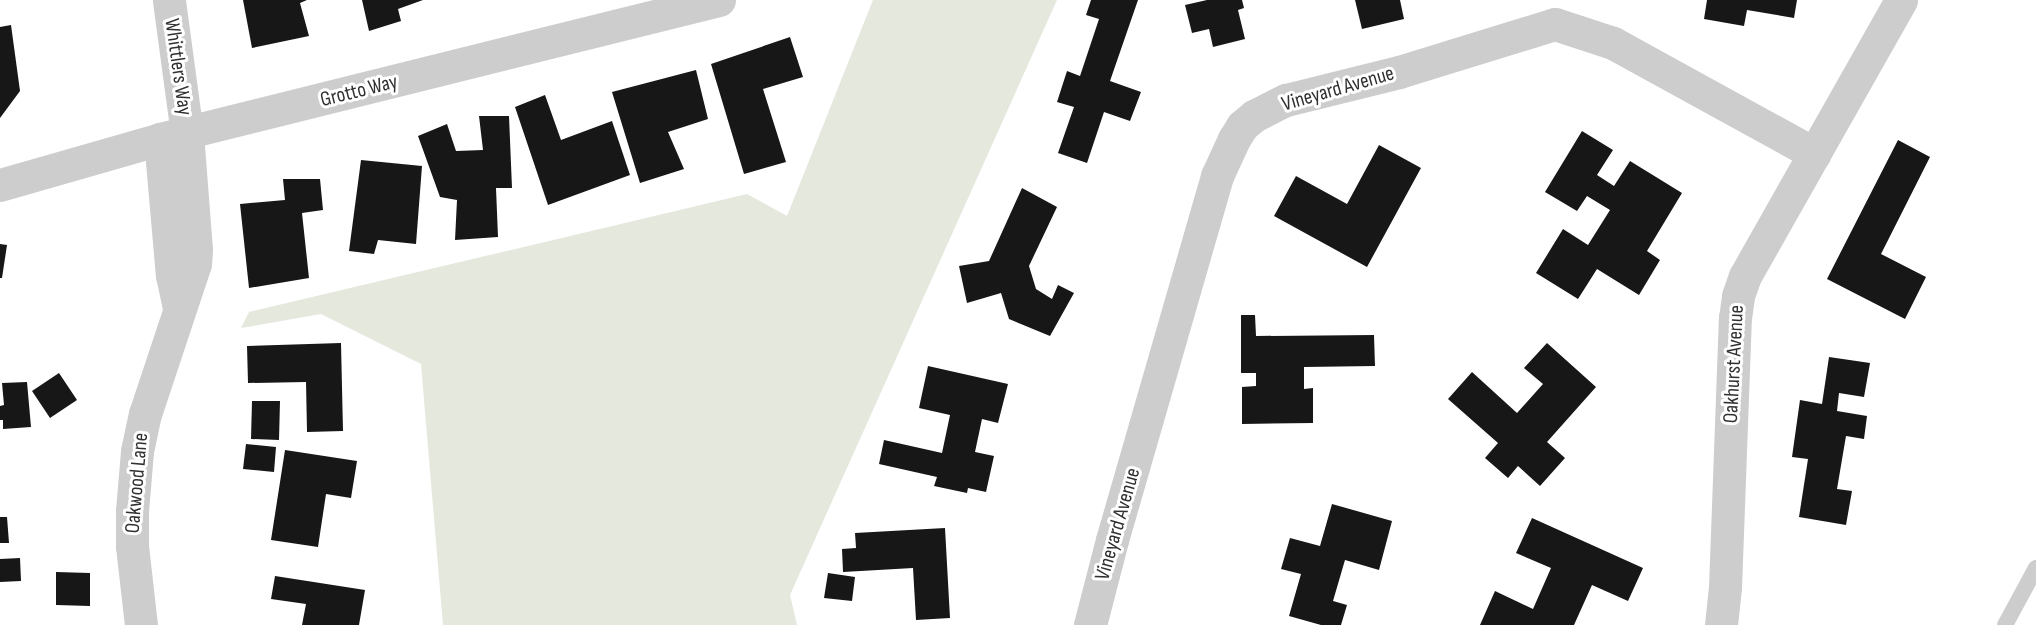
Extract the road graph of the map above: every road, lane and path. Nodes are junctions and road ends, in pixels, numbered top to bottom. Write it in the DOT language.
graph roads {
  1 [pos="169,0"];
  2 [pos="718,0"];
  3 [pos="1900,0"];
  4 [pos="1544,12"];
  5 [pos="173,136"];
  6 [pos="1815,154"];
  7 [pos="0,185"];
  8 [pos="2036,568"];
  9 [pos="141,625"];
  10 [pos="1090,625"];
  11 [pos="1721,625"];
  12 [pos="2005,625"];
  1 -- 5 [label="street, Whittlers Way"];
  2 -- 5 [label="street, Grotto Way"];
  3 -- 6 [label="street, Oakhurst Avenue"];
  4 -- 6 [label="street, Vineyard Avenue"];
  4 -- 10 [label="street, Vineyard Avenue"];
  5 -- 7 [label="street, Grotto Way"];
  5 -- 9 [label="street, Oakwood Lane"];
  6 -- 11 [label="street, Oakhurst Avenue"];
  8 -- 12 [label="lane"];
}
